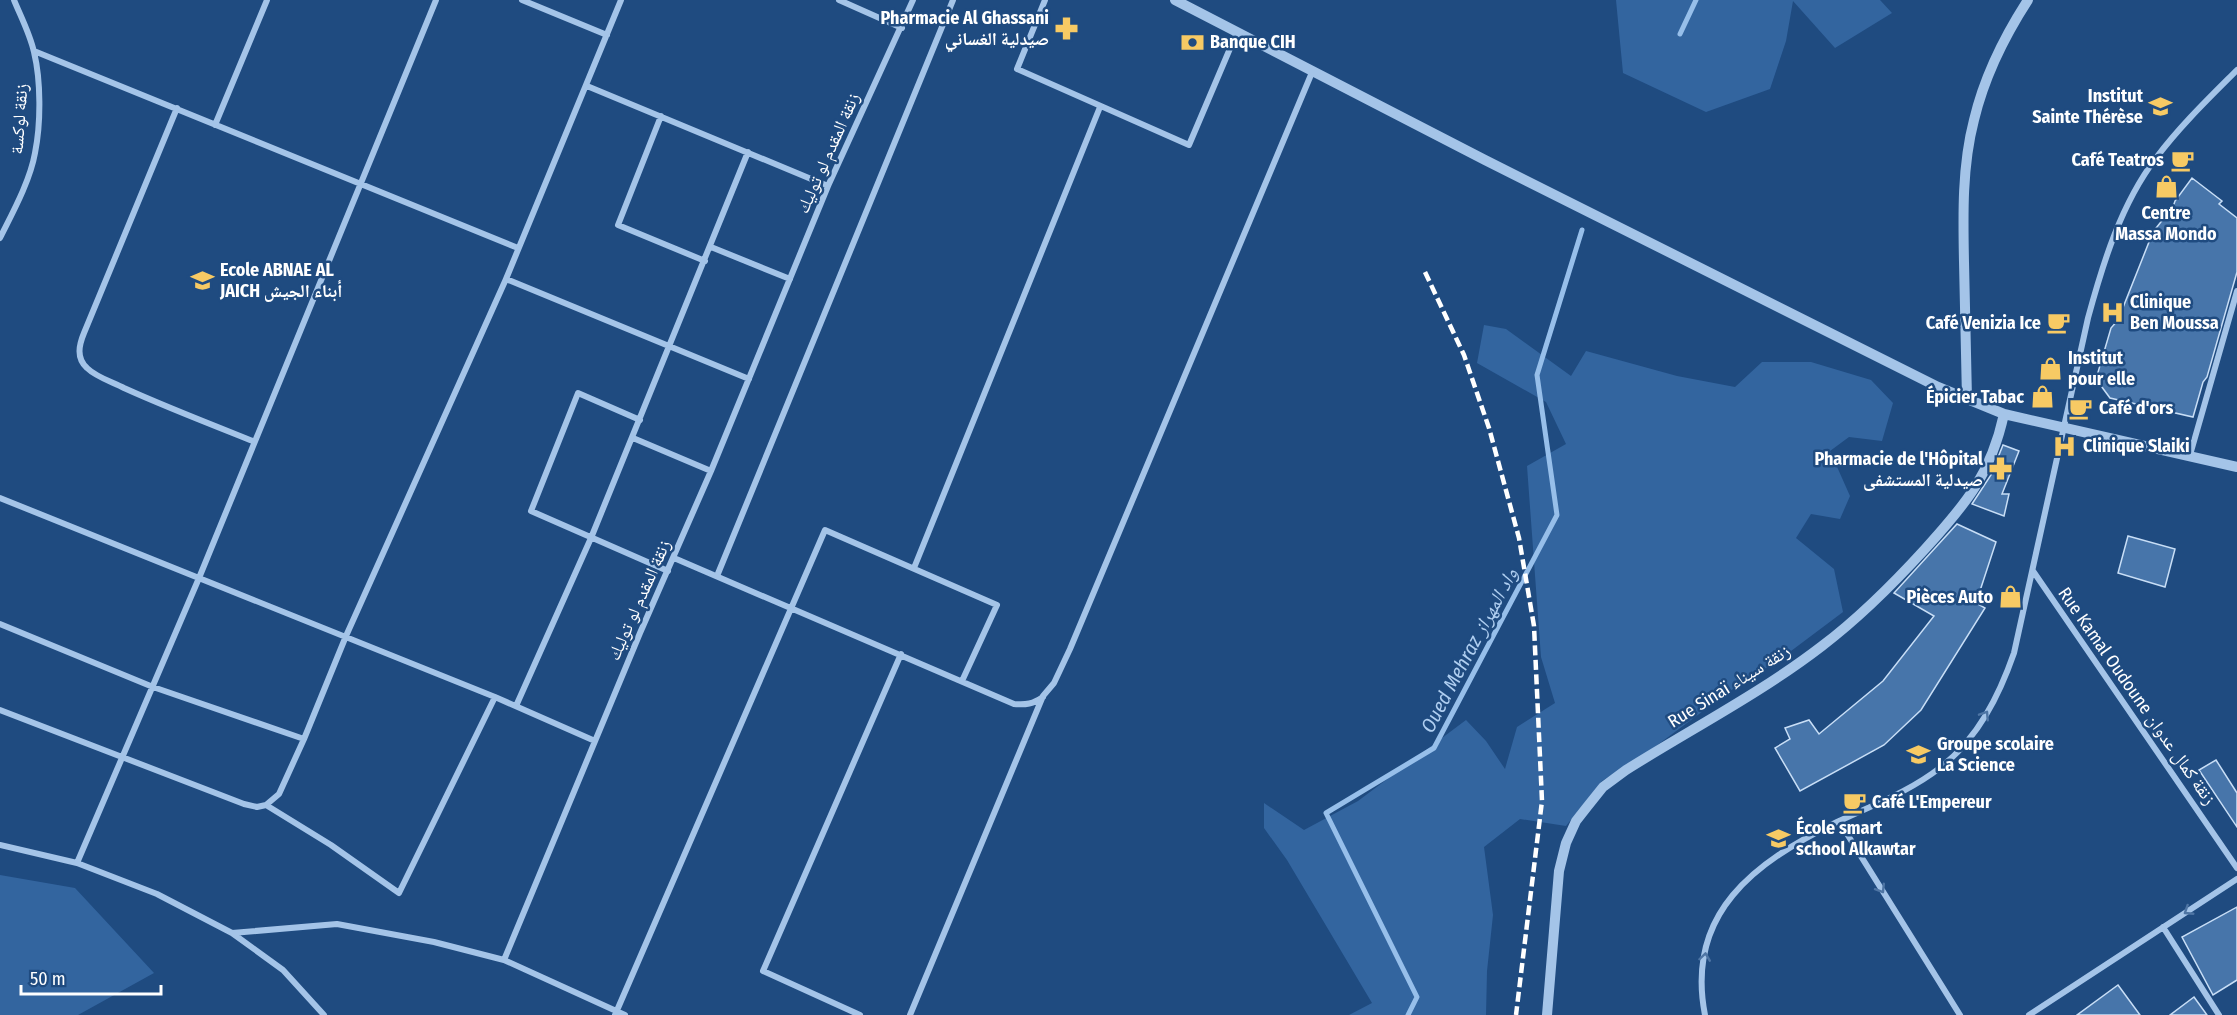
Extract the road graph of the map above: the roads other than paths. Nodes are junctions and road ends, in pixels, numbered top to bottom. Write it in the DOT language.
graph roads {
  1 [pos="14,0"];
  2 [pos="267,0"];
  3 [pos="436,0"];
  4 [pos="522,0"];
  5 [pos="621,0"];
  6 [pos="838,0"];
  7 [pos="913,0"];
  8 [pos="953,0"];
  9 [pos="1045,0"];
  10 [pos="1175,0"];
  11 [pos="2028,0"];
  12 [pos="902,28"];
  13 [pos="1237,32"];
  14 [pos="607,35"];
  15 [pos="34,51"];
  16 [pos="2237,69"];
  17 [pos="1313,70"];
  18 [pos="587,87"];
  19 [pos="1100,107"];
  20 [pos="177,108"];
  21 [pos="662,116"];
  22 [pos="215,124"];
  23 [pos="748,152"];
  24 [pos="360,183"];
  25 [pos="828,186"];
  26 [pos="0,238"];
  27 [pos="711,247"];
  28 [pos="518,248"];
  29 [pos="705,261"];
  30 [pos="506,279"];
  31 [pos="790,279"];
  32 [pos="2237,291"];
  33 [pos="670,346"];
  34 [pos="749,379"];
  35 [pos="1967,399"];
  36 [pos="2004,414"];
  37 [pos="640,420"];
  38 [pos="2063,428"];
  39 [pos="633,438"];
  40 [pos="253,441"];
  41 [pos="2190,455"];
  42 [pos="2237,467"];
  43 [pos="711,471"];
  44 [pos="0,498"];
  45 [pos="591,538"];
  46 [pos="674,558"];
  47 [pos="914,568"];
  48 [pos="668,571"];
  49 [pos="2033,572"];
  50 [pos="717,576"];
  51 [pos="199,578"];
  52 [pos="793,609"];
  53 [pos="0,624"];
  54 [pos="346,636"];
  55 [pos="901,654"];
  56 [pos="962,681"];
  57 [pos="153,687"];
  58 [pos="1043,696"];
  59 [pos="495,697"];
  60 [pos="516,706"];
  61 [pos="0,710"];
  62 [pos="304,739"];
  63 [pos="595,741"];
  64 [pos="123,758"];
  65 [pos="266,805"];
  66 [pos="1839,821"];
  67 [pos="0,845"];
  68 [pos="77,863"];
  69 [pos="2237,868"];
  70 [pos="2237,879"];
  71 [pos="2163,927"];
  72 [pos="232,933"];
  73 [pos="504,960"];
  74 [pos="616,1013"];
  75 [pos="324,1015"];
  76 [pos="626,1015"];
  77 [pos="860,1015"];
  78 [pos="910,1015"];
  79 [pos="1546,1015"];
  80 [pos="1706,1015"];
  81 [pos="1960,1015"];
  82 [pos="2029,1015"];
  83 [pos="2220,1015"];
  1 -- 15 [label="street, زنقة لوكسة"];
  2 -- 22 [label="street"];
  3 -- 24 [label="street"];
  4 -- 14 [label="street"];
  5 -- 14 [label="street"];
  6 -- 12 [label="street"];
  7 -- 12 [label="street, زنقة المقدم لو توليك"];
  8 -- 50 [label="street"];
  9 -- 19 [label="street"];
  10 -- 13 [label="street"];
  11 -- 35 [label="street"];
  12 -- 25 [label="street, زنقة المقدم لو توليك"];
  13 -- 17 [label="street"];
  13 -- 19 [label="street"];
  14 -- 18 [label="street"];
  15 -- 20 [label="street"];
  15 -- 26 [label="street, زنقة لوكسة"];
  16 -- 38 [label="street"];
  17 -- 35 [label="street"];
  17 -- 58 [label="street"];
  18 -- 21 [label="street"];
  18 -- 28 [label="street"];
  19 -- 47 [label="street"];
  20 -- 22 [label="street"];
  20 -- 40 [label="street"];
  21 -- 23 [label="street"];
  21 -- 29 [label="street"];
  22 -- 24 [label="street"];
  23 -- 25 [label="street"];
  23 -- 27 [label="street"];
  24 -- 28 [label="street"];
  24 -- 40 [label="street"];
  25 -- 31 [label="street, زنقة المقدم لو توليك"];
  27 -- 29 [label="street"];
  27 -- 31 [label="street"];
  28 -- 30 [label="street"];
  29 -- 33 [label="street"];
  30 -- 33 [label="street"];
  30 -- 54 [label="street"];
  31 -- 34 [label="street, زنقة المقدم لو توليك"];
  32 -- 41 [label="street"];
  33 -- 34 [label="street"];
  33 -- 37 [label="street"];
  34 -- 43 [label="street, زنقة المقدم لو توليك"];
  35 -- 36 [label="street"];
  36 -- 38 [label="street"];
  36 -- 79 [label="street, Rue Sinaï زنقة سيناء"];
  37 -- 39 [label="street"];
  37 -- 45 [label="street"];
  38 -- 41 [label="street"];
  38 -- 49 [label="street"];
  39 -- 43 [label="street"];
  39 -- 45 [label="street"];
  40 -- 51 [label="street"];
  41 -- 42 [label="street"];
  43 -- 46 [label="street, زنقة المقدم لو توليك"];
  44 -- 51 [label="street"];
  45 -- 48 [label="street"];
  45 -- 60 [label="street"];
  46 -- 48 [label="street, زنقة المقدم لو توليك"];
  46 -- 50 [label="street"];
  47 -- 52 [label="street"];
  47 -- 56 [label="street"];
  48 -- 63 [label="street, زنقة المقدم لو توليك"];
  66 -- 49 [label="street, one-way"];
  49 -- 69 [label="street, Rue Kamal Oudoune زنقة كمال عدوان"];
  50 -- 52 [label="street"];
  51 -- 54 [label="street"];
  51 -- 57 [label="street"];
  52 -- 55 [label="street"];
  52 -- 74 [label="street"];
  53 -- 57 [label="street"];
  54 -- 59 [label="street"];
  54 -- 62 [label="street"];
  55 -- 56 [label="street"];
  55 -- 77 [label="street"];
  56 -- 58 [label="street"];
  57 -- 62 [label="street"];
  57 -- 64 [label="street"];
  58 -- 78 [label="street"];
  59 -- 60 [label="street"];
  59 -- 65 [label="street"];
  60 -- 63 [label="street"];
  61 -- 64 [label="street"];
  62 -- 65 [label="street"];
  63 -- 73 [label="street, زنقة المقدم لو توليك"];
  64 -- 65 [label="street"];
  64 -- 68 [label="street"];
  80 -- 66 [label="street, one-way"];
  66 -- 81 [label="street, one-way"];
  67 -- 68 [label="street"];
  68 -- 72 [label="street"];
  70 -- 71 [label="street, one-way"];
  71 -- 82 [label="street"];
  71 -- 83 [label="street"];
  72 -- 73 [label="street"];
  72 -- 75 [label="street"];
  73 -- 74 [label="street"];
  74 -- 76 [label="street"];
}
